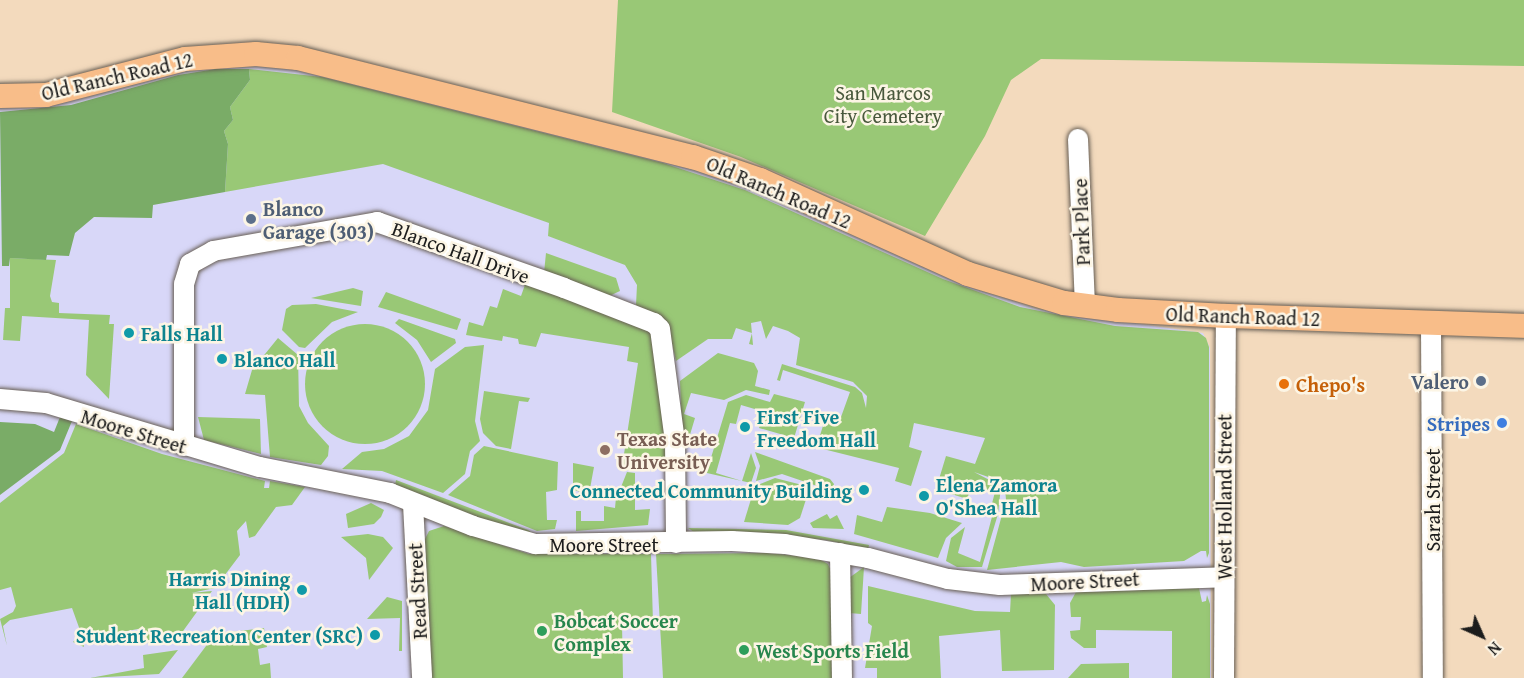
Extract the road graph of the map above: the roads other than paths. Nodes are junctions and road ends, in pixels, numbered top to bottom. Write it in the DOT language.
graph roads {
  1 [pos="0,96"];
  2 [pos="1078,139"];
  3 [pos="1085,306"];
  4 [pos="1226,316"];
  5 [pos="1431,323"];
  6 [pos="1524,326"];
  7 [pos="0,399"];
  8 [pos="184,446"];
  9 [pos="413,504"];
  10 [pos="676,543"];
  11 [pos="840,553"];
  12 [pos="1224,577"];
  13 [pos="422,678"];
  14 [pos="842,678"];
  15 [pos="1224,678"];
  16 [pos="1434,678"];
  1 -- 3 [label="main road, Old Ranch Road 12"];
  2 -- 3 [label="street, Park Place"];
  3 -- 4 [label="main road, Old Ranch Road 12"];
  4 -- 5 [label="main road, Old Ranch Road 12"];
  4 -- 12 [label="street, West Holland Street"];
  5 -- 6 [label="main road, Old Ranch Road 12"];
  5 -- 16 [label="street, Sarah Street"];
  7 -- 8 [label="street, Moore Street"];
  8 -- 9 [label="street, Moore Street"];
  8 -- 10 [label="street, Blanco Hall Drive"];
  9 -- 10 [label="street, Moore Street"];
  9 -- 13 [label="street, Read Street"];
  10 -- 11 [label="street, Moore Street"];
  11 -- 12 [label="street, Moore Street"];
  11 -- 14 [label="street"];
  12 -- 15 [label="street, West Holland Street"];
}
